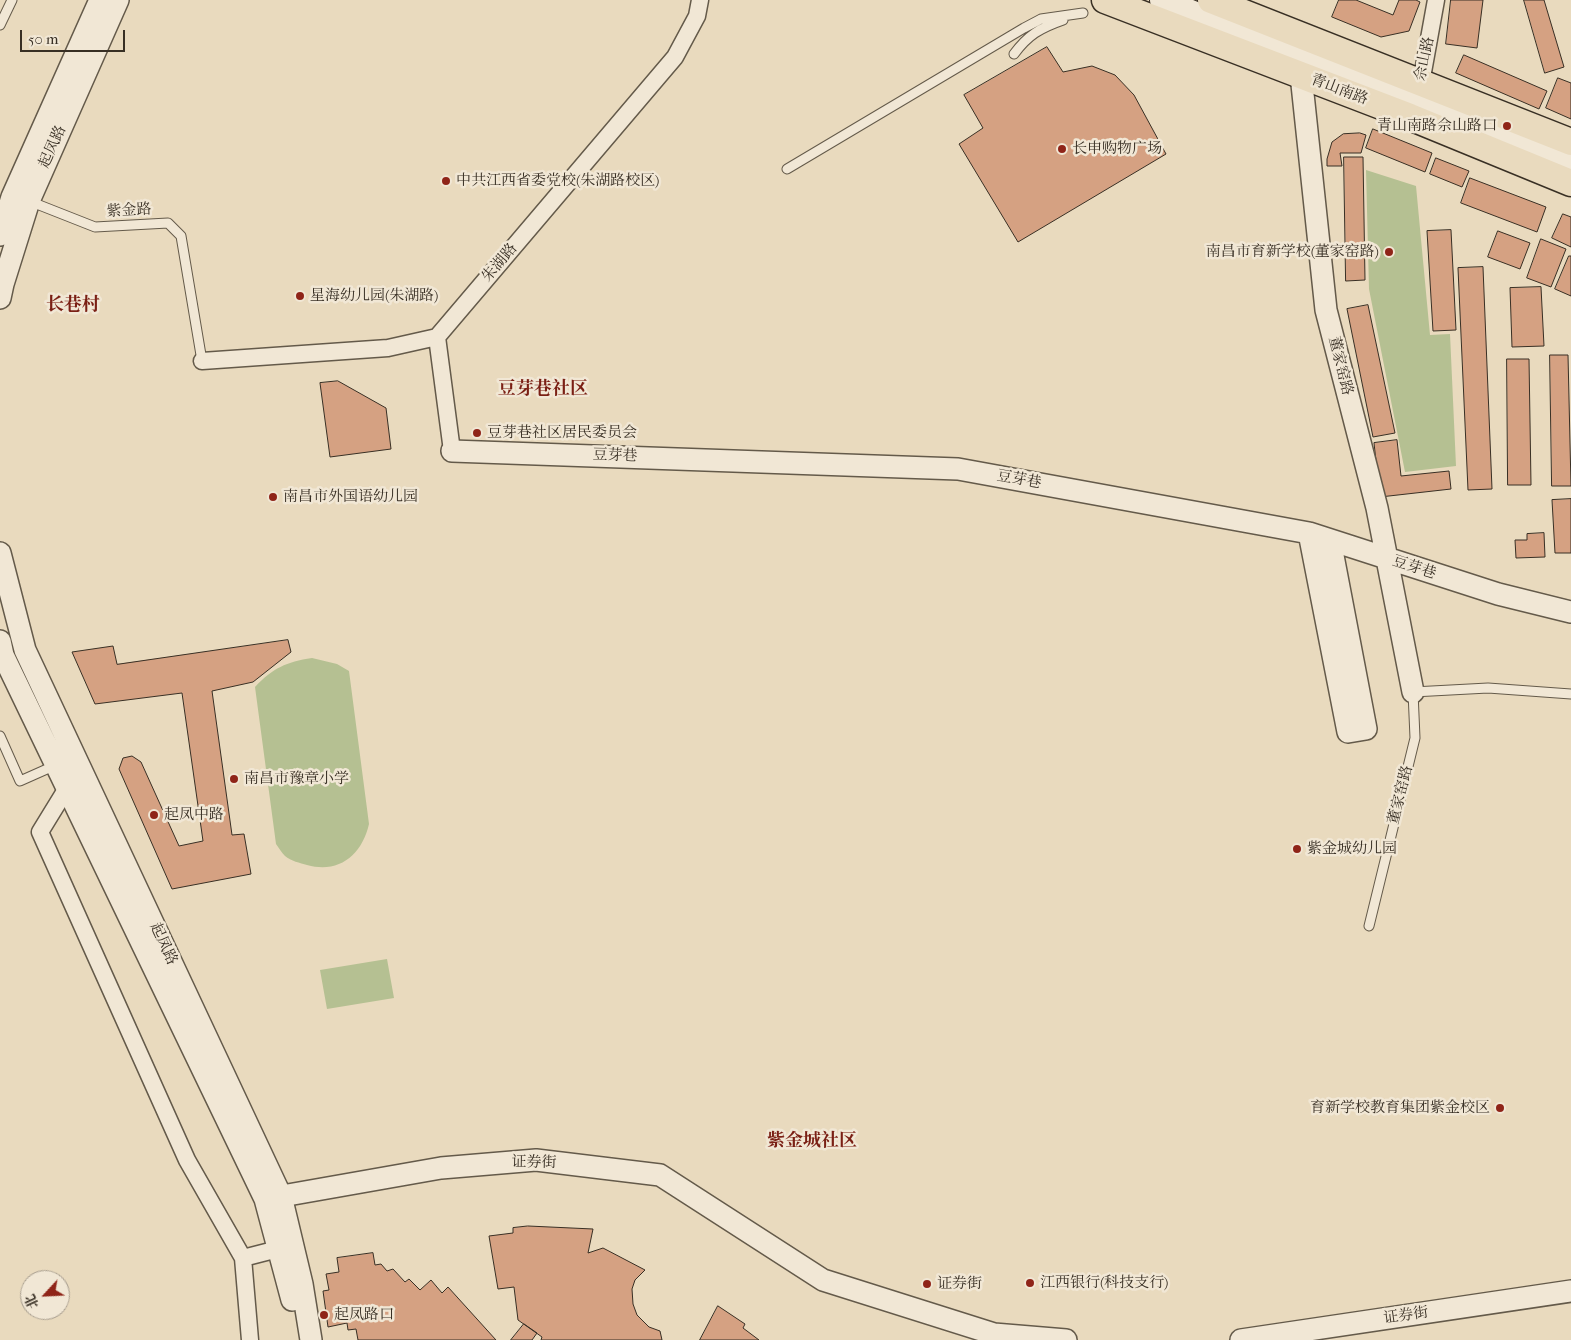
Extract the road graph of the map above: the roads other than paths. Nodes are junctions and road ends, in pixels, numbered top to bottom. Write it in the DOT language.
graph roads {
  1 [pos="12,0"];
  2 [pos="100,0"];
  3 [pos="118,0"];
  4 [pos="700,0"];
  5 [pos="1162,0"];
  6 [pos="1180,0"];
  7 [pos="1211,0"];
  8 [pos="1436,0"];
  9 [pos="1097,7"];
  10 [pos="0,25"];
  11 [pos="1014,54"];
  12 [pos="1301,54"];
  13 [pos="1415,100"];
  14 [pos="1571,142"];
  15 [pos="1571,160"];
  16 [pos="787,169"];
  17 [pos="1571,171"];
  18 [pos="1571,183"];
  19 [pos="14,196"];
  20 [pos="0,235"];
  21 [pos="0,298"];
  22 [pos="437,337"];
  23 [pos="202,361"];
  24 [pos="452,451"];
  25 [pos="1310,534"];
  26 [pos="1330,540"];
  27 [pos="0,553"];
  28 [pos="1386,559"];
  29 [pos="1571,612"];
  30 [pos="25,650"];
  31 [pos="1,651"];
  32 [pos="1413,692"];
  33 [pos="1571,694"];
  34 [pos="0,736"];
  35 [pos="56,765"];
  36 [pos="67,788"];
  37 [pos="1369,926"];
  38 [pos="273,1198"];
  39 [pos="278,1249"];
  40 [pos="242,1258"];
  41 [pos="1571,1291"];
  42 [pos="250,1340"];
  43 [pos="298,1340"];
  44 [pos="311,1340"];
  45 [pos="1066,1340"];
  46 [pos="1241,1340"];
  1 -- 10 [label="lane"];
  2 -- 19 [label="street, 起凤路"];
  3 -- 19 [label="street, 起凤路"];
  4 -- 22 [label="street, 朱湖路"];
  5 -- 12 [label="main road"];
  6 -- 12 [label="main road"];
  7 -- 12 [label="main road, 青山南路"];
  8 -- 13 [label="street, 佘山路"];
  9 -- 11 [label="lane"];
  9 -- 12 [label="main road, 青山南路"];
  9 -- 16 [label="lane"];
  12 -- 13 [label="main road, 青山南路"];
  12 -- 13 [label="main road, 青山南路"];
  12 -- 28 [label="street, 董家窑路"];
  13 -- 14 [label="main road, 青山南路"];
  13 -- 15 [label="main road"];
  13 -- 17 [label="main road"];
  13 -- 18 [label="main road, 青山南路"];
  19 -- 20 [label="street, 起凤路"];
  19 -- 21 [label="street, 起凤路"];
  19 -- 23 [label="lane, 紫金路"];
  22 -- 23 [label="street"];
  22 -- 24 [label="street"];
  24 -- 25 [label="street, 豆芽巷"];
  25 -- 26 [label="street, 豆芽巷"];
  25 -- 26 [label="street"];
  26 -- 28 [label="street, 豆芽巷"];
  27 -- 30 [label="street, 起凤路"];
  28 -- 29 [label="street, 豆芽巷"];
  28 -- 32 [label="street, 董家窑路"];
  30 -- 31 [label="street"];
  30 -- 38 [label="street, 起凤路"];
  31 -- 35 [label="street, 起凤路"];
  32 -- 33 [label="lane"];
  32 -- 37 [label="lane, 董家窑路"];
  34 -- 35 [label="lane"];
  35 -- 36 [label="street, 起凤路"];
  36 -- 38 [label="street, 起凤路"];
  36 -- 40 [label="street"];
  38 -- 39 [label="street, 起凤路"];
  38 -- 44 [label="street, 起凤路"];
  38 -- 45 [label="street, 证券街"];
  39 -- 40 [label="street"];
  39 -- 43 [label="street, 起凤路"];
  40 -- 42 [label="street"];
  41 -- 46 [label="street, 证券街"];
}
